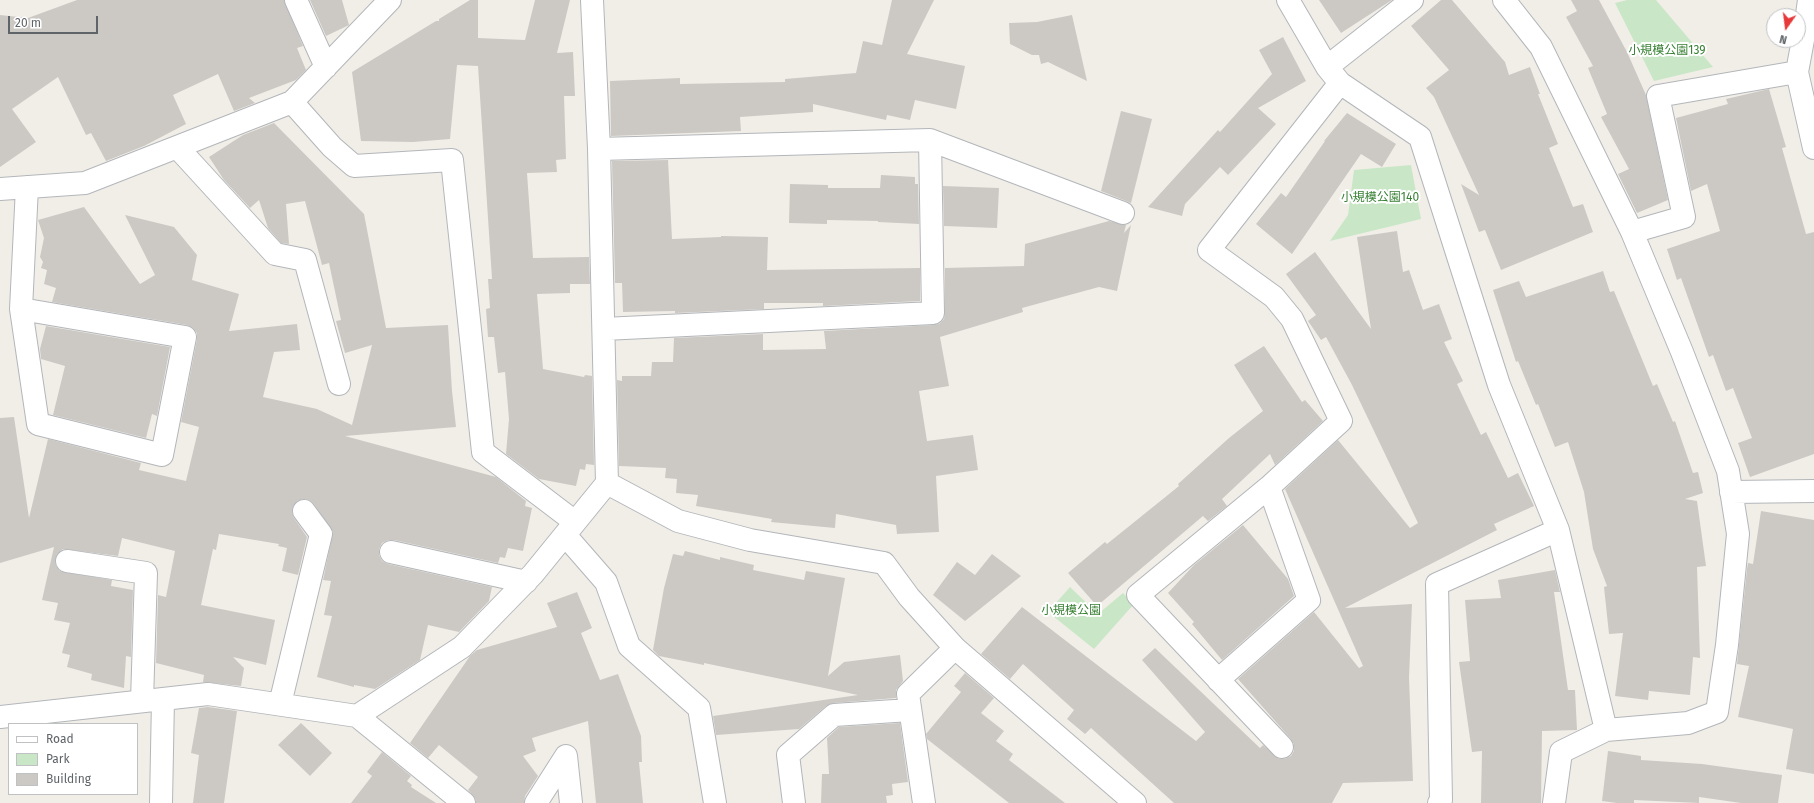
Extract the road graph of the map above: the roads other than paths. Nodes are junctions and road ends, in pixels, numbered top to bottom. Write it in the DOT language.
graph roads {
  1 [pos="296,0"];
  2 [pos="390,0"];
  3 [pos="592,0"];
  4 [pos="1288,0"];
  5 [pos="1412,0"];
  6 [pos="1504,0"];
  7 [pos="1808,0"];
  8 [pos="326,67"];
  9 [pos="1797,72"];
  10 [pos="1333,75"];
  11 [pos="292,102"];
  12 [pos="930,140"];
  13 [pos="177,147"];
  14 [pos="1814,148"];
  15 [pos="600,149"];
  16 [pos="27,187"];
  17 [pos="0,189"];
  18 [pos="1123,213"];
  19 [pos="1632,232"];
  20 [pos="21,309"];
  21 [pos="604,329"];
  22 [pos="339,384"];
  23 [pos="607,483"];
  24 [pos="1269,487"];
  25 [pos="1814,491"];
  26 [pos="1731,492"];
  27 [pos="304,511"];
  28 [pos="570,529"];
  29 [pos="1558,530"];
  30 [pos="391,552"];
  31 [pos="67,560"];
  32 [pos="526,582"];
  33 [pos="956,648"];
  34 [pos="1218,680"];
  35 [pos="153,700"];
  36 [pos="280,704"];
  37 [pos="910,710"];
  38 [pos="357,716"];
  39 [pos="0,717"];
  40 [pos="1606,730"];
  41 [pos="1282,747"];
  42 [pos="1442,802"];
  43 [pos="161,803"];
  44 [pos="464,803"];
  45 [pos="536,803"];
  46 [pos="571,803"];
  47 [pos="715,803"];
  48 [pos="794,803"];
  49 [pos="924,803"];
  50 [pos="1134,803"];
  51 [pos="1554,803"];
  1 -- 8 [label="street"];
  2 -- 8 [label="street"];
  3 -- 15 [label="street"];
  4 -- 10 [label="street"];
  5 -- 10 [label="street"];
  6 -- 19 [label="street"];
  7 -- 9 [label="street"];
  8 -- 11 [label="street"];
  9 -- 14 [label="street"];
  9 -- 19 [label="street"];
  10 -- 24 [label="street"];
  10 -- 29 [label="street"];
  11 -- 13 [label="street"];
  11 -- 28 [label="street"];
  12 -- 15 [label="street"];
  12 -- 18 [label="street"];
  12 -- 21 [label="street"];
  13 -- 16 [label="street"];
  13 -- 22 [label="street"];
  15 -- 21 [label="street"];
  16 -- 17 [label="street"];
  16 -- 20 [label="street"];
  19 -- 26 [label="street"];
  20 -- 20 [label="street"];
  21 -- 23 [label="street"];
  23 -- 28 [label="street"];
  23 -- 33 [label="street"];
  24 -- 34 [label="street"];
  24 -- 34 [label="street"];
  25 -- 26 [label="street"];
  26 -- 40 [label="street"];
  27 -- 36 [label="street"];
  28 -- 32 [label="street"];
  28 -- 47 [label="street"];
  29 -- 40 [label="street"];
  29 -- 42 [label="street"];
  30 -- 32 [label="street"];
  31 -- 35 [label="street"];
  32 -- 38 [label="street"];
  33 -- 37 [label="street"];
  33 -- 50 [label="street"];
  34 -- 41 [label="street"];
  35 -- 36 [label="street"];
  35 -- 39 [label="street"];
  35 -- 43 [label="street"];
  36 -- 38 [label="street"];
  37 -- 48 [label="street"];
  37 -- 49 [label="street"];
  38 -- 44 [label="street"];
  40 -- 51 [label="street"];
  45 -- 46 [label="street"];
}
